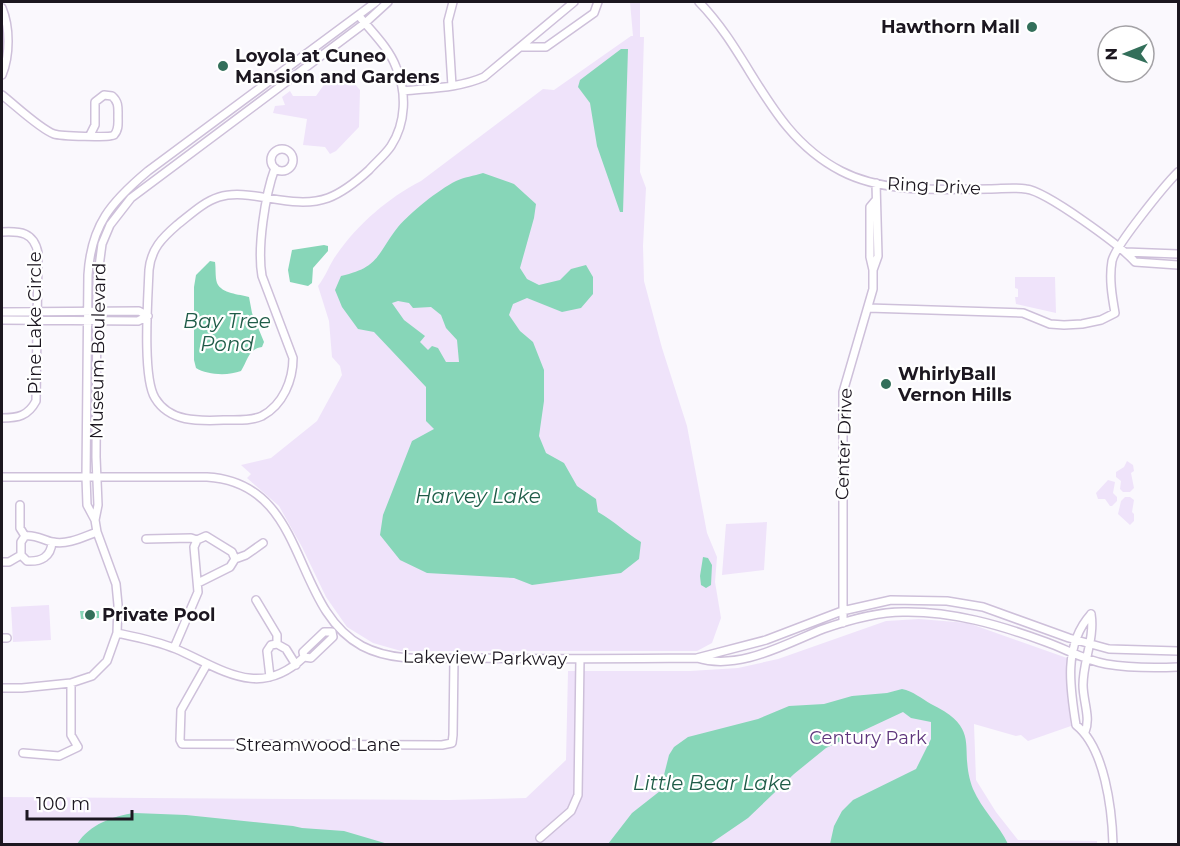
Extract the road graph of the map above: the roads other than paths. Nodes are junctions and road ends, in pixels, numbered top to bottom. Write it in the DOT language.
graph roads {
  1 [pos="376,2"];
  2 [pos="388,2"];
  3 [pos="453,2"];
  4 [pos="574,2"];
  5 [pos="598,2"];
  6 [pos="699,2"];
  7 [pos="2,8"];
  8 [pos="359,16"];
  9 [pos="365,23"];
  10 [pos="522,47"];
  11 [pos="2,75"];
  12 [pos="452,86"];
  13 [pos="404,91"];
  14 [pos="2,95"];
  15 [pos="90,135"];
  16 [pos="274,168"];
  17 [pos="1179,172"];
  18 [pos="876,183"];
  19 [pos="268,199"];
  20 [pos="2,232"];
  21 [pos="1123,250"];
  22 [pos="1179,254"];
  23 [pos="1179,265"];
  24 [pos="868,308"];
  25 [pos="37,311"];
  26 [pos="88,311"];
  27 [pos="97,311"];
  28 [pos="2,312"];
  29 [pos="148,316"];
  30 [pos="2,320"];
  31 [pos="37,320"];
  32 [pos="97,320"];
  33 [pos="88,321"];
  34 [pos="2,418"];
  35 [pos="2,477"];
  36 [pos="86,477"];
  37 [pos="97,477"];
  38 [pos="20,505"];
  39 [pos="95,520"];
  40 [pos="97,532"];
  41 [pos="25,537"];
  42 [pos="146,539"];
  43 [pos="197,540"];
  44 [pos="52,542"];
  45 [pos="263,543"];
  46 [pos="21,555"];
  47 [pos="234,559"];
  48 [pos="2,562"];
  49 [pos="198,583"];
  50 [pos="256,600"];
  51 [pos="842,611"];
  52 [pos="843,623"];
  53 [pos="335,629"];
  54 [pos="117,633"];
  55 [pos="1077,639"];
  56 [pos="277,644"];
  57 [pos="1089,644"];
  58 [pos="174,648"];
  59 [pos="1179,651"];
  60 [pos="1073,654"];
  61 [pos="454,658"];
  62 [pos="697,658"];
  63 [pos="580,659"];
  64 [pos="1086,659"];
  65 [pos="207,664"];
  66 [pos="296,664"];
  67 [pos="1179,667"];
  68 [pos="270,677"];
  69 [pos="71,683"];
  70 [pos="2,688"];
  71 [pos="1085,732"];
  72 [pos="22,753"];
  73 [pos="540,838"];
  74 [pos="1113,844"];
  1 -- 8 [label="street, Museum Boulevard"];
  2 -- 9 [label="street, Museum Boulevard"];
  3 -- 12 [label="street"];
  4 -- 10 [label="street"];
  5 -- 10 [label="street"];
  6 -- 18 [label="street, Ring Drive"];
  7 -- 11 [label="street"];
  8 -- 9 [label="street"];
  8 -- 26 [label="street, Museum Boulevard"];
  9 -- 13 [label="street"];
  9 -- 27 [label="street, Museum Boulevard"];
  10 -- 12 [label="street"];
  12 -- 13 [label="street"];
  13 -- 19 [label="street"];
  14 -- 15 [label="street"];
  15 -- 15 [label="street"];
  16 -- 19 [label="street"];
  17 -- 21 [label="street"];
  18 -- 21 [label="street, Ring Drive"];
  18 -- 24 [label="street, Center Drive"];
  19 -- 29 [label="street"];
  19 -- 29 [label="street"];
  20 -- 25 [label="street, Pine Lake Circle"];
  21 -- 22 [label="street"];
  21 -- 23 [label="street, Ring Drive"];
  21 -- 24 [label="street"];
  24 -- 51 [label="street, Center Drive"];
  25 -- 26 [label="street"];
  25 -- 28 [label="street"];
  25 -- 31 [label="street, Pine Lake Circle"];
  26 -- 27 [label="street"];
  26 -- 33 [label="street, Museum Boulevard"];
  27 -- 29 [label="street"];
  27 -- 32 [label="street, Museum Boulevard"];
  29 -- 32 [label="street"];
  30 -- 31 [label="street"];
  31 -- 33 [label="street"];
  31 -- 34 [label="street, Pine Lake Circle"];
  32 -- 33 [label="street"];
  32 -- 37 [label="street, Museum Boulevard"];
  33 -- 36 [label="street, Museum Boulevard"];
  35 -- 36 [label="street, Lakeview Parkway"];
  36 -- 37 [label="street, Lakeview Parkway"];
  36 -- 39 [label="street, Museum Boulevard"];
  37 -- 39 [label="street, Museum Boulevard"];
  37 -- 53 [label="street, Lakeview Parkway"];
  38 -- 41 [label="street"];
  39 -- 40 [label="street"];
  40 -- 44 [label="street"];
  40 -- 54 [label="street"];
  41 -- 44 [label="street"];
  41 -- 46 [label="street"];
  42 -- 43 [label="street"];
  43 -- 47 [label="street"];
  43 -- 49 [label="street"];
  44 -- 46 [label="street"];
  45 -- 47 [label="street"];
  46 -- 48 [label="street"];
  47 -- 49 [label="street"];
  49 -- 58 [label="street"];
  50 -- 56 [label="street"];
  51 -- 52 [label="street, Center Drive"];
  51 -- 55 [label="street, Lakeview Parkway"];
  51 -- 62 [label="street, Lakeview Parkway"];
  52 -- 60 [label="street, Lakeview Parkway"];
  52 -- 62 [label="street, Lakeview Parkway"];
  53 -- 61 [label="street, Lakeview Parkway"];
  53 -- 66 [label="street"];
  54 -- 58 [label="street"];
  54 -- 69 [label="street"];
  55 -- 57 [label="street, Lakeview Parkway"];
  55 -- 57 [label="street"];
  55 -- 60 [label="street"];
  56 -- 66 [label="street"];
  56 -- 68 [label="street"];
  57 -- 59 [label="street, Lakeview Parkway"];
  57 -- 64 [label="street"];
  58 -- 65 [label="street"];
  60 -- 64 [label="street, Lakeview Parkway"];
  60 -- 71 [label="street"];
  61 -- 63 [label="street, Lakeview Parkway"];
  61 -- 65 [label="street, Streamwood Lane"];
  62 -- 63 [label="street, Lakeview Parkway"];
  63 -- 73 [label="street"];
  64 -- 67 [label="street, Lakeview Parkway"];
  64 -- 71 [label="street"];
  65 -- 68 [label="street"];
  66 -- 68 [label="street"];
  69 -- 70 [label="street"];
  69 -- 72 [label="street"];
  71 -- 74 [label="street"];
}
